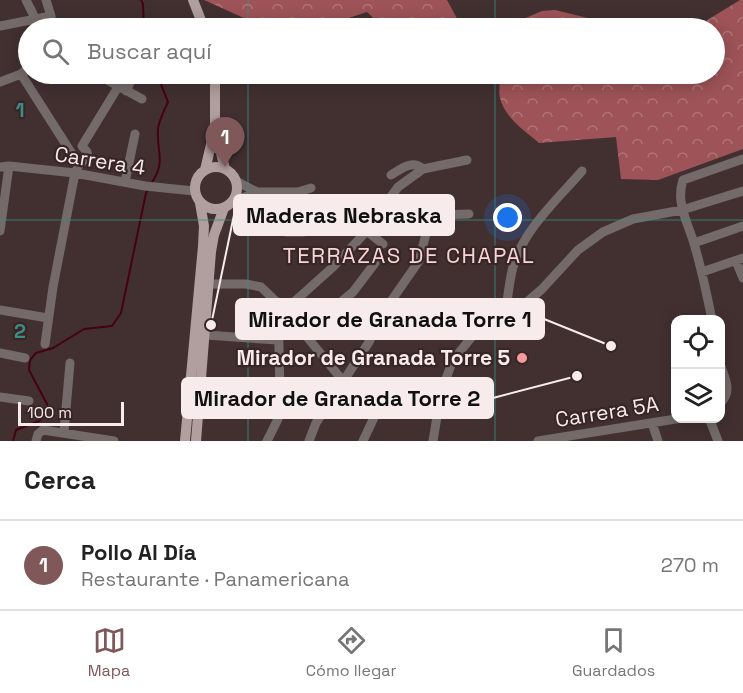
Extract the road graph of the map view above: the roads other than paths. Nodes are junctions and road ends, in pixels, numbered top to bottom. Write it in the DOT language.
graph roads {
  1 [pos="26,0"];
  2 [pos="46,0"];
  3 [pos="193,0"];
  4 [pos="35,18"];
  5 [pos="51,18"];
  6 [pos="200,18"];
  7 [pos="18,22"];
  8 [pos="0,26"];
  9 [pos="18,74"];
  10 [pos="0,82"];
  11 [pos="32,84"];
  12 [pos="113,84"];
  13 [pos="126,84"];
  14 [pos="214,84"];
  15 [pos="122,89"];
  16 [pos="142,99"];
  17 [pos="215,129"];
  18 [pos="135,134"];
  19 [pos="743,159"];
  20 [pos="467,160"];
  21 [pos="5,167"];
  22 [pos="77,169"];
  23 [pos="225,169"];
  24 [pos="423,169"];
  25 [pos="205,170"];
  26 [pos="582,171"];
  27 [pos="391,175"];
  28 [pos="236,181"];
  29 [pos="125,182"];
  30 [pos="311,188"];
  31 [pos="194,191"];
  32 [pos="743,191"];
  33 [pos="257,192"];
  34 [pos="283,193"];
  35 [pos="200,202"];
  36 [pos="229,205"];
  37 [pos="682,210"];
  38 [pos="470,214"];
  39 [pos="743,226"];
  40 [pos="0,231"];
  41 [pos="366,231"];
  42 [pos="694,243"];
  43 [pos="384,244"];
  44 [pos="740,259"];
  45 [pos="375,263"];
  46 [pos="702,272"];
  47 [pos="743,278"];
  48 [pos="210,284"];
  49 [pos="281,306"];
  50 [pos="0,310"];
  51 [pos="505,314"];
  52 [pos="711,315"];
  53 [pos="48,318"];
  54 [pos="303,334"];
  55 [pos="206,335"];
  56 [pos="277,340"];
  57 [pos="45,344"];
  58 [pos="0,353"];
  59 [pos="25,358"];
  60 [pos="70,363"];
  61 [pos="725,380"];
  62 [pos="343,381"];
  63 [pos="725,396"];
  64 [pos="0,397"];
  65 [pos="29,401"];
  66 [pos="378,409"];
  67 [pos="671,420"];
  68 [pos="652,423"];
  69 [pos="711,423"];
  70 [pos="64,432"];
  71 [pos="433,440"];
  72 [pos="551,440"];
  73 [pos="36,441"];
  74 [pos="114,441"];
  75 [pos="184,441"];
  76 [pos="196,441"];
  77 [pos="267,441"];
  78 [pos="309,441"];
  79 [pos="363,441"];
  80 [pos="538,441"];
  81 [pos="658,441"];
  82 [pos="718,441"];
  1 -- 4 [label="street"];
  2 -- 5 [label="street"];
  3 -- 6 [label="main road"];
  7 -- 8 [label="street"];
  9 -- 10 [label="street"];
  11 -- 22 [label="street"];
  12 -- 15 [label="street"];
  13 -- 15 [label="street"];
  14 -- 17 [label="main road"];
  15 -- 16 [label="street"];
  15 -- 22 [label="street"];
  17 -- 23 [label="main road"];
  17 -- 25 [label="main road"];
  18 -- 29 [label="street"];
  19 -- 37 [label="street"];
  20 -- 24 [label="street"];
  21 -- 22 [label="street, Carrera 4"];
  21 -- 40 [label="street"];
  22 -- 29 [label="street, Carrera 4"];
  22 -- 53 [label="street"];
  23 -- 25 [label="main road"];
  23 -- 28 [label="main road"];
  24 -- 27 [label="street"];
  24 -- 41 [label="street"];
  25 -- 31 [label="main road"];
  26 -- 51 [label="street"];
  28 -- 33 [label="street"];
  28 -- 36 [label="main road"];
  29 -- 31 [label="street, Carrera 4"];
  30 -- 34 [label="street"];
  31 -- 35 [label="main road"];
  32 -- 37 [label="street"];
  33 -- 34 [label="street"];
  33 -- 36 [label="street"];
  34 -- 41 [label="street"];
  35 -- 36 [label="main road"];
  35 -- 75 [label="main road"];
  36 -- 48 [label="main road"];
  37 -- 42 [label="street"];
  37 -- 51 [label="street"];
  38 -- 62 [label="street"];
  39 -- 42 [label="street"];
  41 -- 43 [label="street"];
  41 -- 49 [label="street"];
  42 -- 46 [label="street"];
  44 -- 46 [label="street"];
  44 -- 47 [label="street"];
  45 -- 54 [label="street"];
  46 -- 52 [label="street"];
  48 -- 49 [label="street"];
  48 -- 55 [label="main road"];
  49 -- 54 [label="street"];
  49 -- 56 [label="street"];
  50 -- 53 [label="street"];
  51 -- 71 [label="street"];
  53 -- 57 [label="street"];
  54 -- 62 [label="street"];
  55 -- 56 [label="street"];
  55 -- 76 [label="main road"];
  56 -- 77 [label="street"];
  58 -- 59 [label="street"];
  60 -- 70 [label="street"];
  61 -- 63 [label="street"];
  62 -- 78 [label="street"];
  64 -- 65 [label="street"];
  66 -- 79 [label="street"];
  67 -- 68 [label="street, Carrera 5A"];
  68 -- 72 [label="street, Carrera 5A"];
  68 -- 81 [label="street"];
  69 -- 82 [label="street"];
  70 -- 73 [label="street"];
  70 -- 74 [label="street"];
  72 -- 80 [label="street, Carrera 5A"];
}
